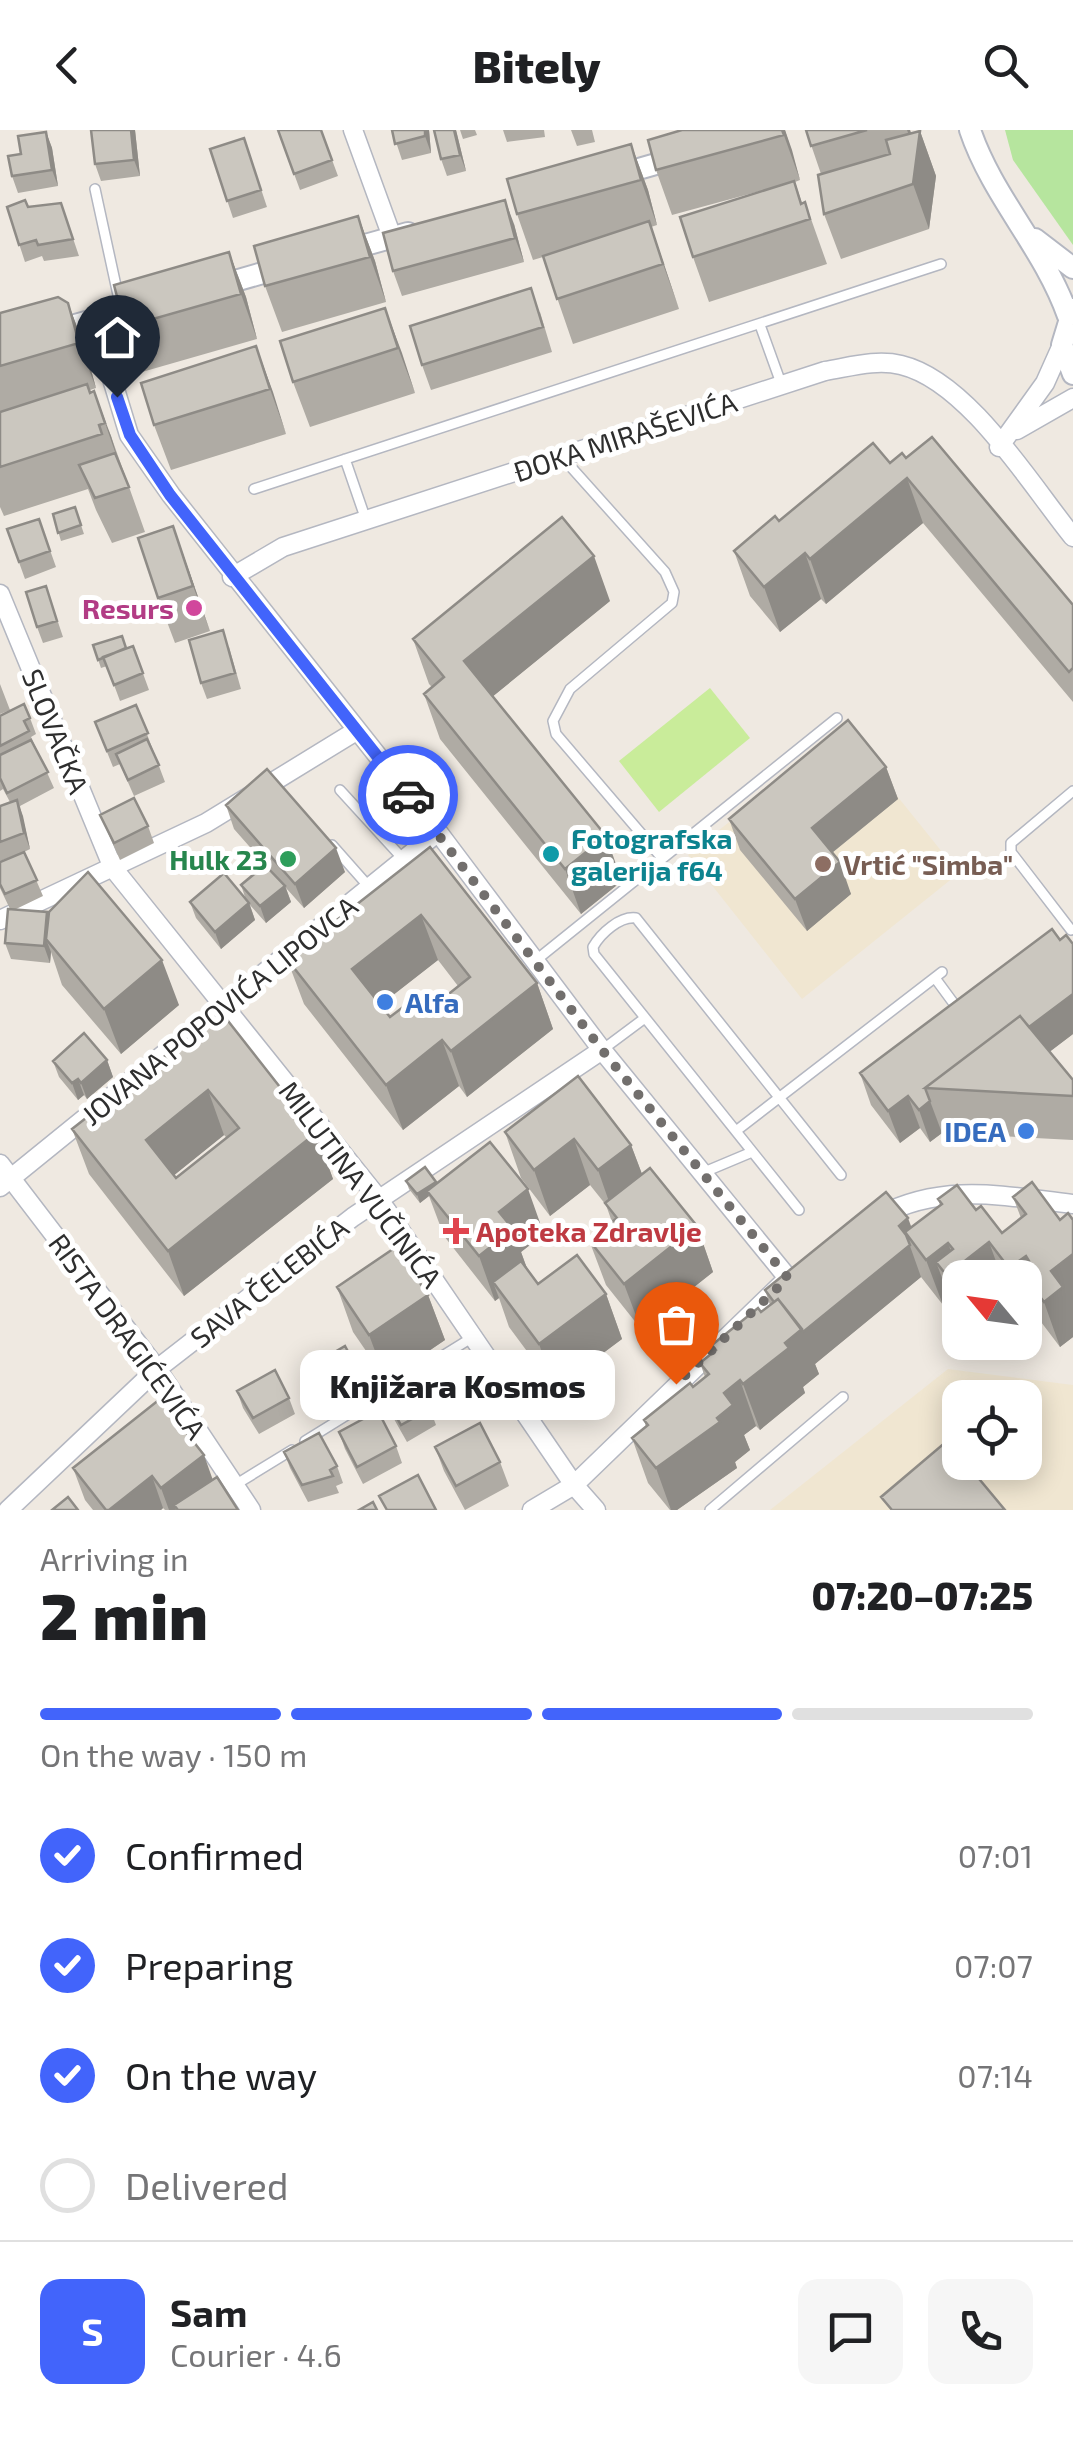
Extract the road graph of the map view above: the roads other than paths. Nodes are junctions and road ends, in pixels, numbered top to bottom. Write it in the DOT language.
graph roads {
  1 [pos="353,130"];
  2 [pos="970,130"];
  3 [pos="705,150"];
  4 [pos="596,180"];
  5 [pos="95,189"];
  6 [pos="430,227"];
  7 [pos="1029,235"];
  8 [pos="392,237"];
  9 [pos="941,264"];
  10 [pos="1073,268"];
  11 [pos="122,312"];
  12 [pos="1070,313"];
  13 [pos="94,320"];
  14 [pos="760,325"];
  15 [pos="0,346"];
  16 [pos="1062,346"];
  17 [pos="1073,374"];
  18 [pos="782,386"];
  19 [pos="1073,398"];
  20 [pos="1006,440"];
  21 [pos="562,457"];
  22 [pos="345,459"];
  23 [pos="254,489"];
  24 [pos="366,520"];
  25 [pos="1073,537"];
  26 [pos="232,577"];
  27 [pos="0,594"];
  28 [pos="837,718"];
  29 [pos="356,731"];
  30 [pos="340,790"];
  31 [pos="1073,790"];
  32 [pos="438,832"];
  33 [pos="323,834"];
  34 [pos="662,858"];
  35 [pos="404,860"];
  36 [pos="113,868"];
  37 [pos="370,888"];
  38 [pos="1,918"];
  39 [pos="1071,930"];
  40 [pos="535,961"];
  41 [pos="224,1007"];
  42 [pos="645,1018"];
  43 [pos="970,1026"];
  44 [pos="602,1050"];
  45 [pos="780,1097"];
  46 [pos="736,1131"];
  47 [pos="752,1152"];
  48 [pos="702,1173"];
  49 [pos="4,1176"];
  50 [pos="841,1176"];
  51 [pos="378,1198"];
  52 [pos="1073,1204"];
  53 [pos="799,1210"];
  54 [pos="863,1226"];
  55 [pos="809,1262"];
  56 [pos="788,1278"];
  57 [pos="473,1337"];
  58 [pos="157,1370"];
  59 [pos="843,1397"];
  60 [pos="234,1485"];
  61 [pos="574,1485"];
  62 [pos="8,1510"];
  63 [pos="252,1510"];
  64 [pos="532,1510"];
  65 [pos="596,1510"];
  66 [pos="710,1510"];
  1 -- 8 [label="street"];
  2 -- 7 [label="street"];
  3 -- 4 [label="street"];
  5 -- 11 [label="lane"];
  6 -- 8 [label="street"];
  7 -- 10 [label="street"];
  7 -- 12 [label="street"];
  8 -- 11 [label="street"];
  9 -- 14 [label="lane"];
  11 -- 13 [label="street"];
  12 -- 16 [label="street"];
  13 -- 15 [label="street"];
  13 -- 26 [label="street"];
  14 -- 18 [label="lane"];
  14 -- 22 [label="lane"];
  16 -- 17 [label="street"];
  16 -- 20 [label="street"];
  18 -- 20 [label="street, ĐOKA MIRAŠEVIĆA"];
  18 -- 21 [label="street, ĐOKA MIRAŠEVIĆA"];
  19 -- 20 [label="street"];
  20 -- 25 [label="street, ĐOKA MIRAŠEVIĆA"];
  21 -- 24 [label="street, ĐOKA MIRAŠEVIĆA"];
  21 -- 34 [label="lane"];
  22 -- 23 [label="lane"];
  22 -- 24 [label="lane"];
  24 -- 26 [label="street, ĐOKA MIRAŠEVIĆA"];
  26 -- 29 [label="street"];
  27 -- 36 [label="street, SLOVAČKA"];
  28 -- 34 [label="lane"];
  29 -- 32 [label="street"];
  29 -- 36 [label="street"];
  30 -- 35 [label="lane"];
  31 -- 39 [label="lane"];
  32 -- 35 [label="street, JOVANA POPOVIĆA LIPOVCA"];
  32 -- 40 [label="street"];
  33 -- 37 [label="lane"];
  34 -- 40 [label="lane"];
  35 -- 37 [label="street, JOVANA POPOVIĆA LIPOVCA"];
  36 -- 38 [label="street"];
  36 -- 41 [label="street, MILUTINA VUČINIĆA"];
  37 -- 41 [label="street, JOVANA POPOVIĆA LIPOVCA"];
  40 -- 44 [label="street"];
  41 -- 49 [label="street, JOVANA POPOVIĆA LIPOVCA"];
  41 -- 51 [label="street, MILUTINA VUČINIĆA"];
  42 -- 44 [label="lane"];
  42 -- 45 [label="lane"];
  42 -- 46 [label="lane"];
  43 -- 45 [label="lane"];
  44 -- 48 [label="street"];
  44 -- 51 [label="street, SAVA ČELEBIĆA"];
  45 -- 46 [label="lane"];
  45 -- 50 [label="lane"];
  46 -- 47 [label="lane"];
  47 -- 48 [label="lane"];
  47 -- 53 [label="lane"];
  48 -- 56 [label="street"];
  49 -- 58 [label="street, RISTA DRAGIĆEVIĆA"];
  51 -- 57 [label="street, MILUTINA VUČINIĆA"];
  51 -- 58 [label="street, SAVA ČELEBIĆA"];
  52 -- 54 [label="street"];
  55 -- 56 [label="street"];
  56 -- 61 [label="street"];
  57 -- 60 [label="lane"];
  57 -- 61 [label="street, MILUTINA VUČINIĆA"];
  58 -- 60 [label="street, RISTA DRAGIĆEVIĆA"];
  58 -- 62 [label="street, SAVA ČELEBIĆA"];
  59 -- 66 [label="lane"];
  60 -- 63 [label="street, RISTA DRAGIĆEVIĆA"];
  61 -- 64 [label="street"];
  61 -- 65 [label="street, MILUTINA VUČINIĆA"];
}
